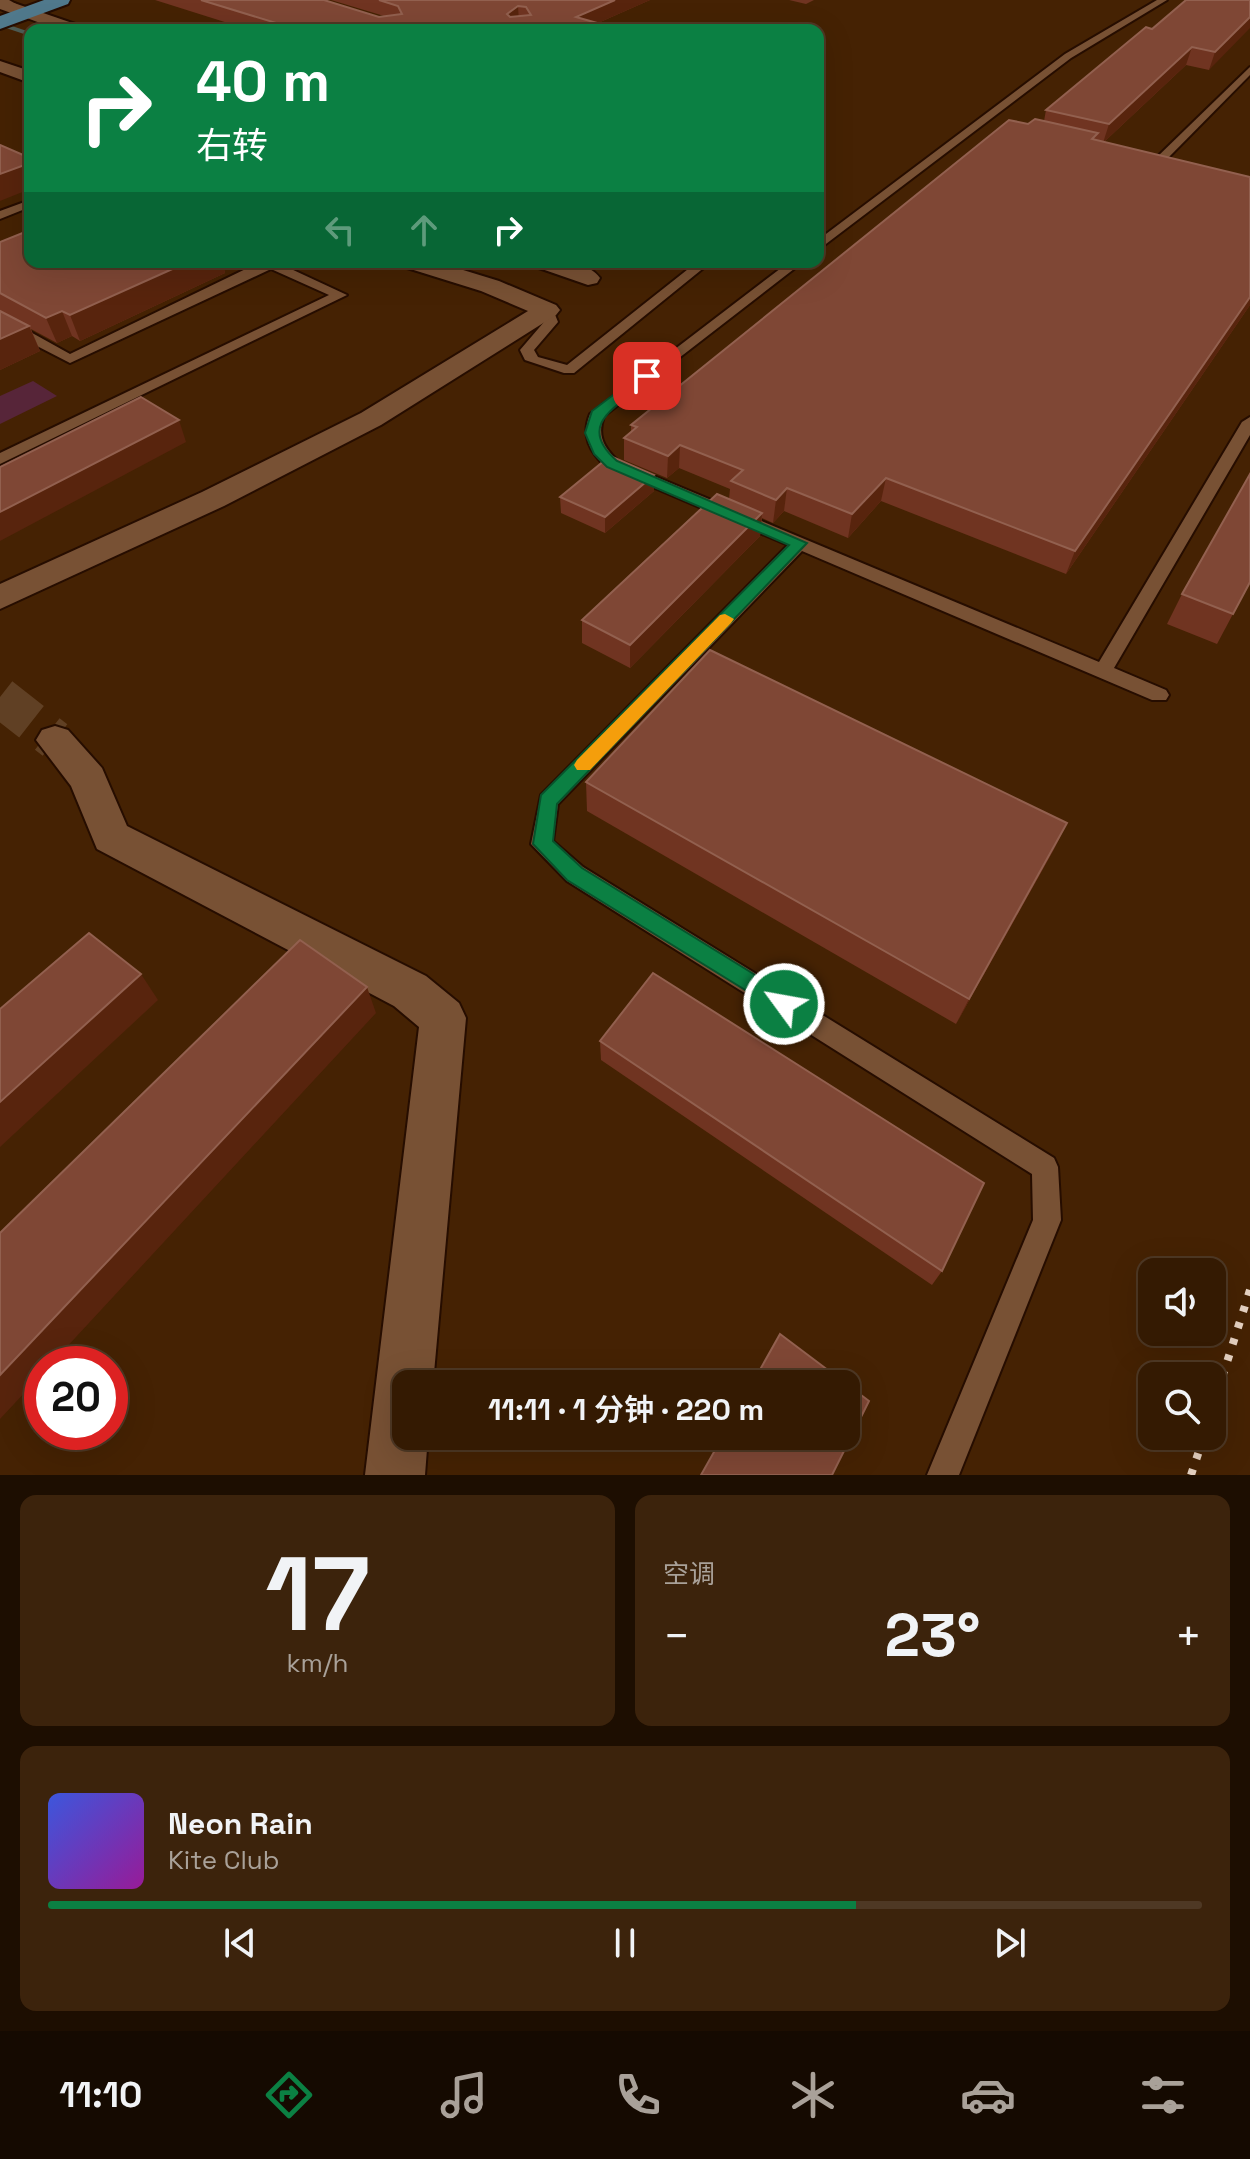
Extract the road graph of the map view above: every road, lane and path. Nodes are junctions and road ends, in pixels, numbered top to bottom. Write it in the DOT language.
graph roads {
  1 [pos="61,0"];
  2 [pos="1163,0"];
  3 [pos="9,9"];
  4 [pos="56,24"];
  5 [pos="0,66"];
  6 [pos="1250,70"];
  7 [pos="24,75"];
  8 [pos="983,121"];
  9 [pos="997,124"];
  10 [pos="1143,159"];
  11 [pos="24,205"];
  12 [pos="0,215"];
  13 [pos="824,241"];
  14 [pos="258,268"];
  15 [pos="279,268"];
  16 [pos="432,268"];
  17 [pos="560,268"];
  18 [pos="697,268"];
  19 [pos="789,268"];
  20 [pos="588,278"];
  21 [pos="547,310"];
  22 [pos="3,323"];
  23 [pos="1250,422"];
  24 [pos="0,459"];
  25 [pos="800,543"];
  26 [pos="0,598"];
  27 [pos="1103,671"];
  28 [pos="1159,695"];
  29 [pos="55,740"];
  30 [pos="395,1475"];
  31 [pos="943,1475"];
  1 -- 3 [label="main road"];
  2 -- 8 [label="lane"];
  3 -- 4 [label="street"];
  5 -- 7 [label="street"];
  6 -- 10 [label="lane"];
  8 -- 9 [label="lane"];
  8 -- 13 [label="lane"];
  11 -- 12 [label="lane"];
  14 -- 22 [label="lane"];
  15 -- 24 [label="lane"];
  16 -- 21 [label="street"];
  17 -- 20 [label="street"];
  18 -- 21 [label="lane"];
  19 -- 25 [label="lane"];
  21 -- 26 [label="street"];
  23 -- 27 [label="lane"];
  25 -- 27 [label="lane"];
  25 -- 31 [label="lane"];
  27 -- 28 [label="lane"];
  29 -- 30 [label="street"];
}
